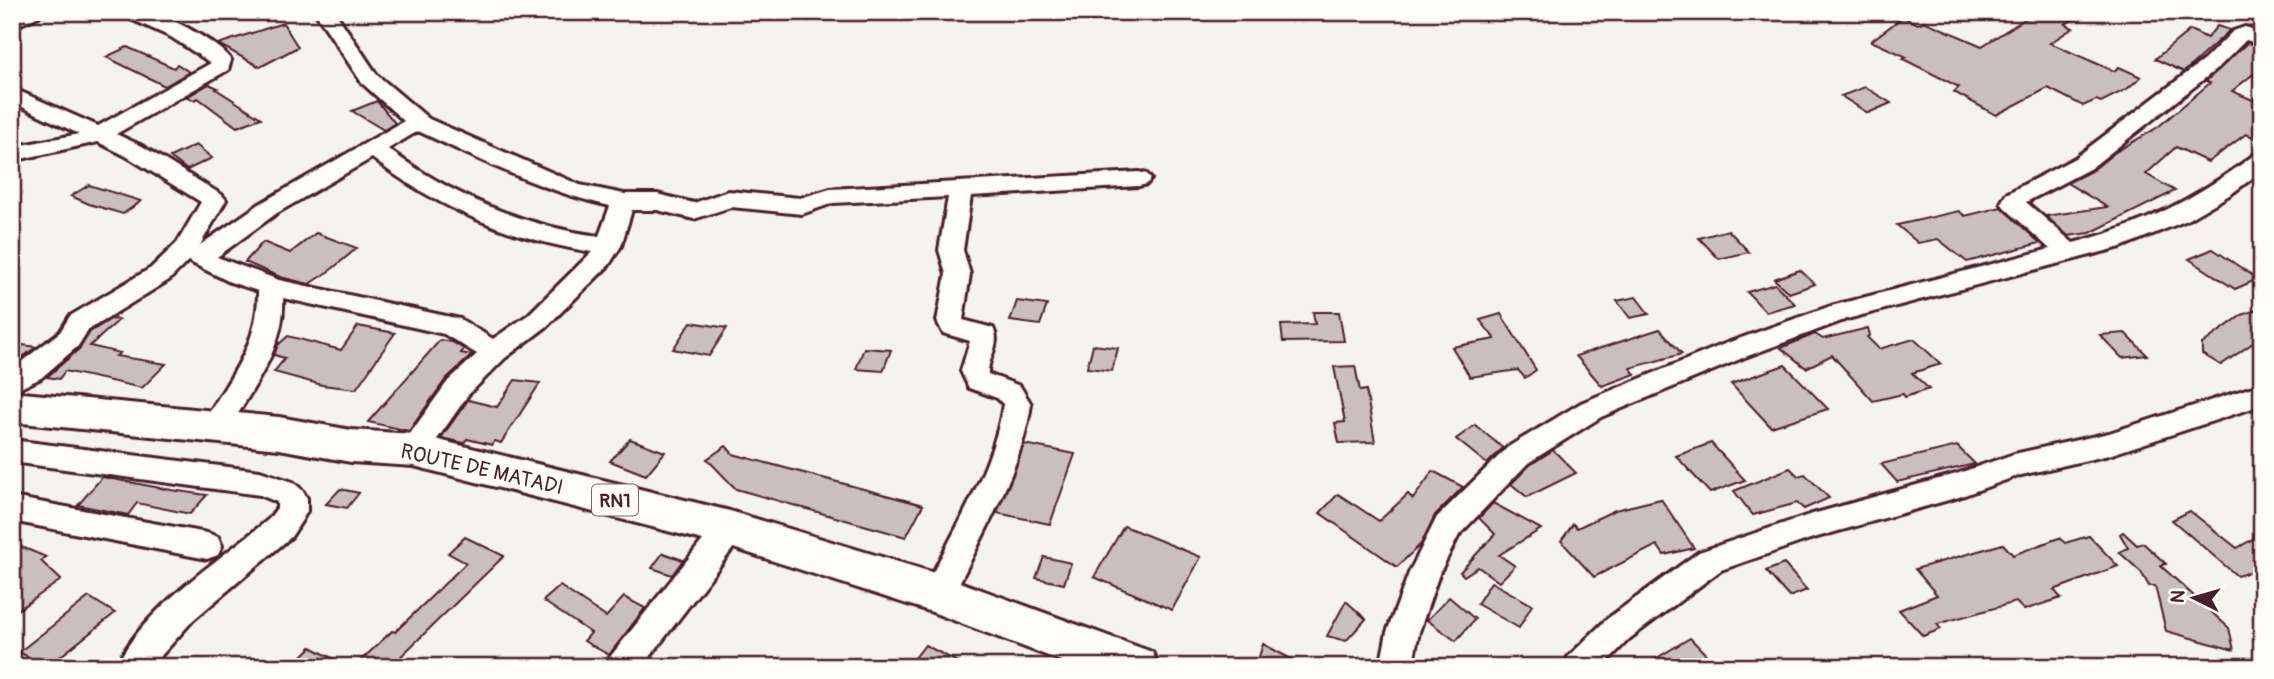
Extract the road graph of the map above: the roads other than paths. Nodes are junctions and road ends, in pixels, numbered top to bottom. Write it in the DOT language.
graph roads {
  1 [pos="32,12"];
  2 [pos="131,12"];
  3 [pos="326,12"];
  4 [pos="12,22"];
  5 [pos="2262,40"];
  6 [pos="12,94"];
  7 [pos="418,121"];
  8 [pos="98,135"];
  9 [pos="373,148"];
  10 [pos="12,154"];
  11 [pos="2262,160"];
  12 [pos="1139,178"];
  13 [pos="960,189"];
  14 [pos="624,202"];
  15 [pos="609,246"];
  16 [pos="192,253"];
  17 [pos="2069,253"];
  18 [pos="270,286"];
  19 [pos="496,351"];
  20 [pos="12,382"];
  21 [pos="2262,394"];
  22 [pos="12,407"];
  23 [pos="215,427"];
  24 [pos="414,450"];
  25 [pos="12,451"];
  26 [pos="12,509"];
  27 [pos="730,529"];
  28 [pos="207,546"];
  29 [pos="938,594"];
  30 [pos="132,667"];
  31 [pos="622,667"];
  32 [pos="1135,667"];
  33 [pos="1396,667"];
  34 [pos="1580,667"];
  1 -- 4 [label="street"];
  2 -- 8 [label="street"];
  3 -- 7 [label="street"];
  5 -- 17 [label="street"];
  6 -- 8 [label="street"];
  7 -- 9 [label="street"];
  7 -- 14 [label="street"];
  8 -- 10 [label="street"];
  8 -- 16 [label="street"];
  9 -- 15 [label="street"];
  9 -- 16 [label="street"];
  11 -- 17 [label="street"];
  12 -- 13 [label="street"];
  13 -- 14 [label="street"];
  13 -- 29 [label="street"];
  14 -- 15 [label="street"];
  15 -- 19 [label="street"];
  16 -- 18 [label="street"];
  16 -- 20 [label="street"];
  17 -- 33 [label="street"];
  18 -- 19 [label="street"];
  18 -- 23 [label="street"];
  19 -- 24 [label="street"];
  21 -- 34 [label="street"];
  22 -- 23 [label="highway, ROUTE DE MATADI / RN1"];
  23 -- 24 [label="highway, ROUTE DE MATADI / RN1"];
  24 -- 27 [label="highway, ROUTE DE MATADI / RN1"];
  25 -- 30 [label="street"];
  26 -- 28 [label="street"];
  27 -- 29 [label="highway, ROUTE DE MATADI / RN1"];
  27 -- 31 [label="street"];
  29 -- 32 [label="highway, ROUTE DE MATADI / RN1"];
}
